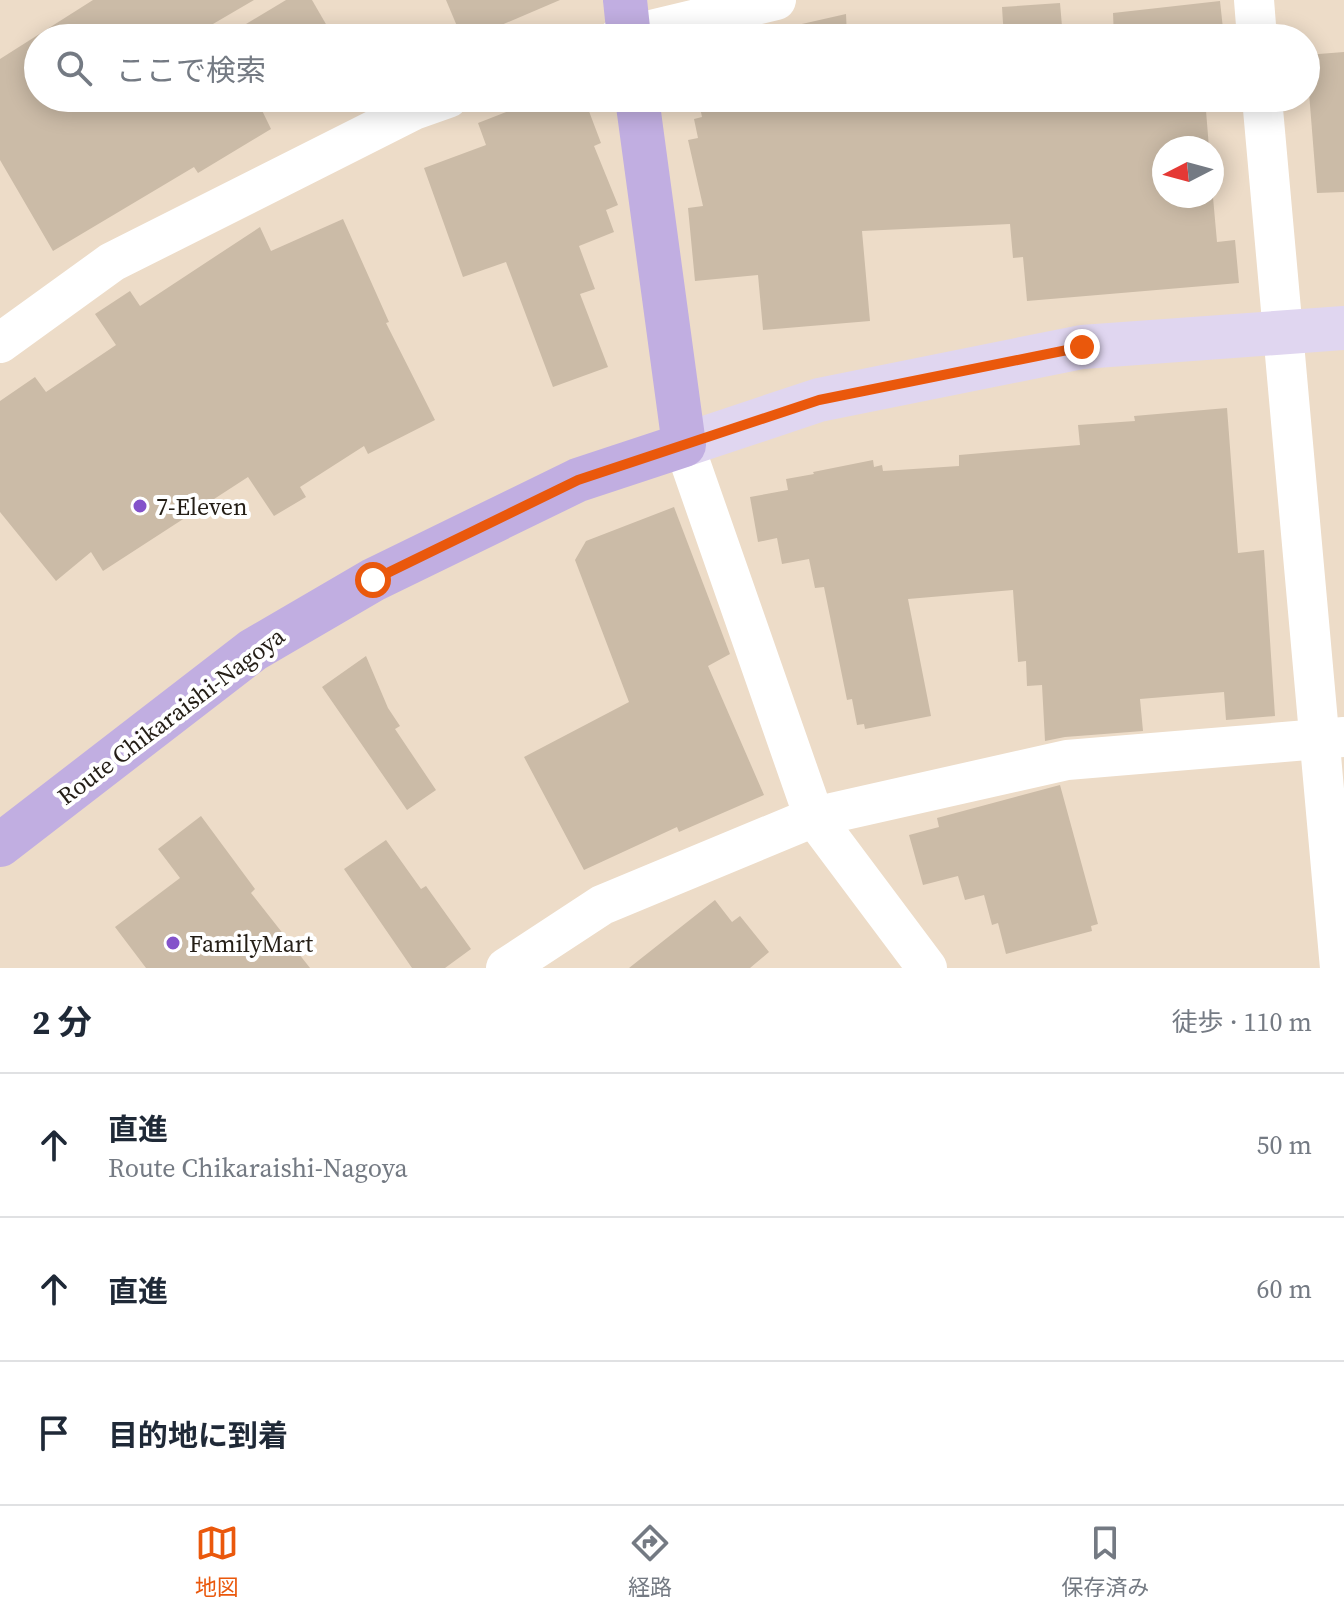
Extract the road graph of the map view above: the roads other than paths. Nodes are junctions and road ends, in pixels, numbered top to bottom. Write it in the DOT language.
graph roads {
  1 [pos="776,0"];
  2 [pos="1254,0"];
  3 [pos="647,24"];
  4 [pos="1256,24"];
  5 [pos="410,112"];
  6 [pos="639,112"];
  7 [pos="1263,112"];
  8 [pos="1344,328"];
  9 [pos="1283,332"];
  10 [pos="0,343"];
  11 [pos="684,445"];
  12 [pos="1332,738"];
  13 [pos="814,817"];
  14 [pos="0,845"];
  15 [pos="506,968"];
  16 [pos="927,968"];
  17 [pos="1340,968"];
  1 -- 3 [label="street"];
  2 -- 4 [label="street"];
  5 -- 10 [label="street"];
  6 -- 11 [label="main road"];
  7 -- 9 [label="street"];
  8 -- 9 [label="street"];
  9 -- 11 [label="street"];
  9 -- 12 [label="street"];
  11 -- 13 [label="street"];
  11 -- 14 [label="main road, Route Chikaraishi-Nagoya"];
  12 -- 13 [label="street"];
  12 -- 17 [label="street"];
  13 -- 15 [label="street"];
  13 -- 16 [label="street"];
}
